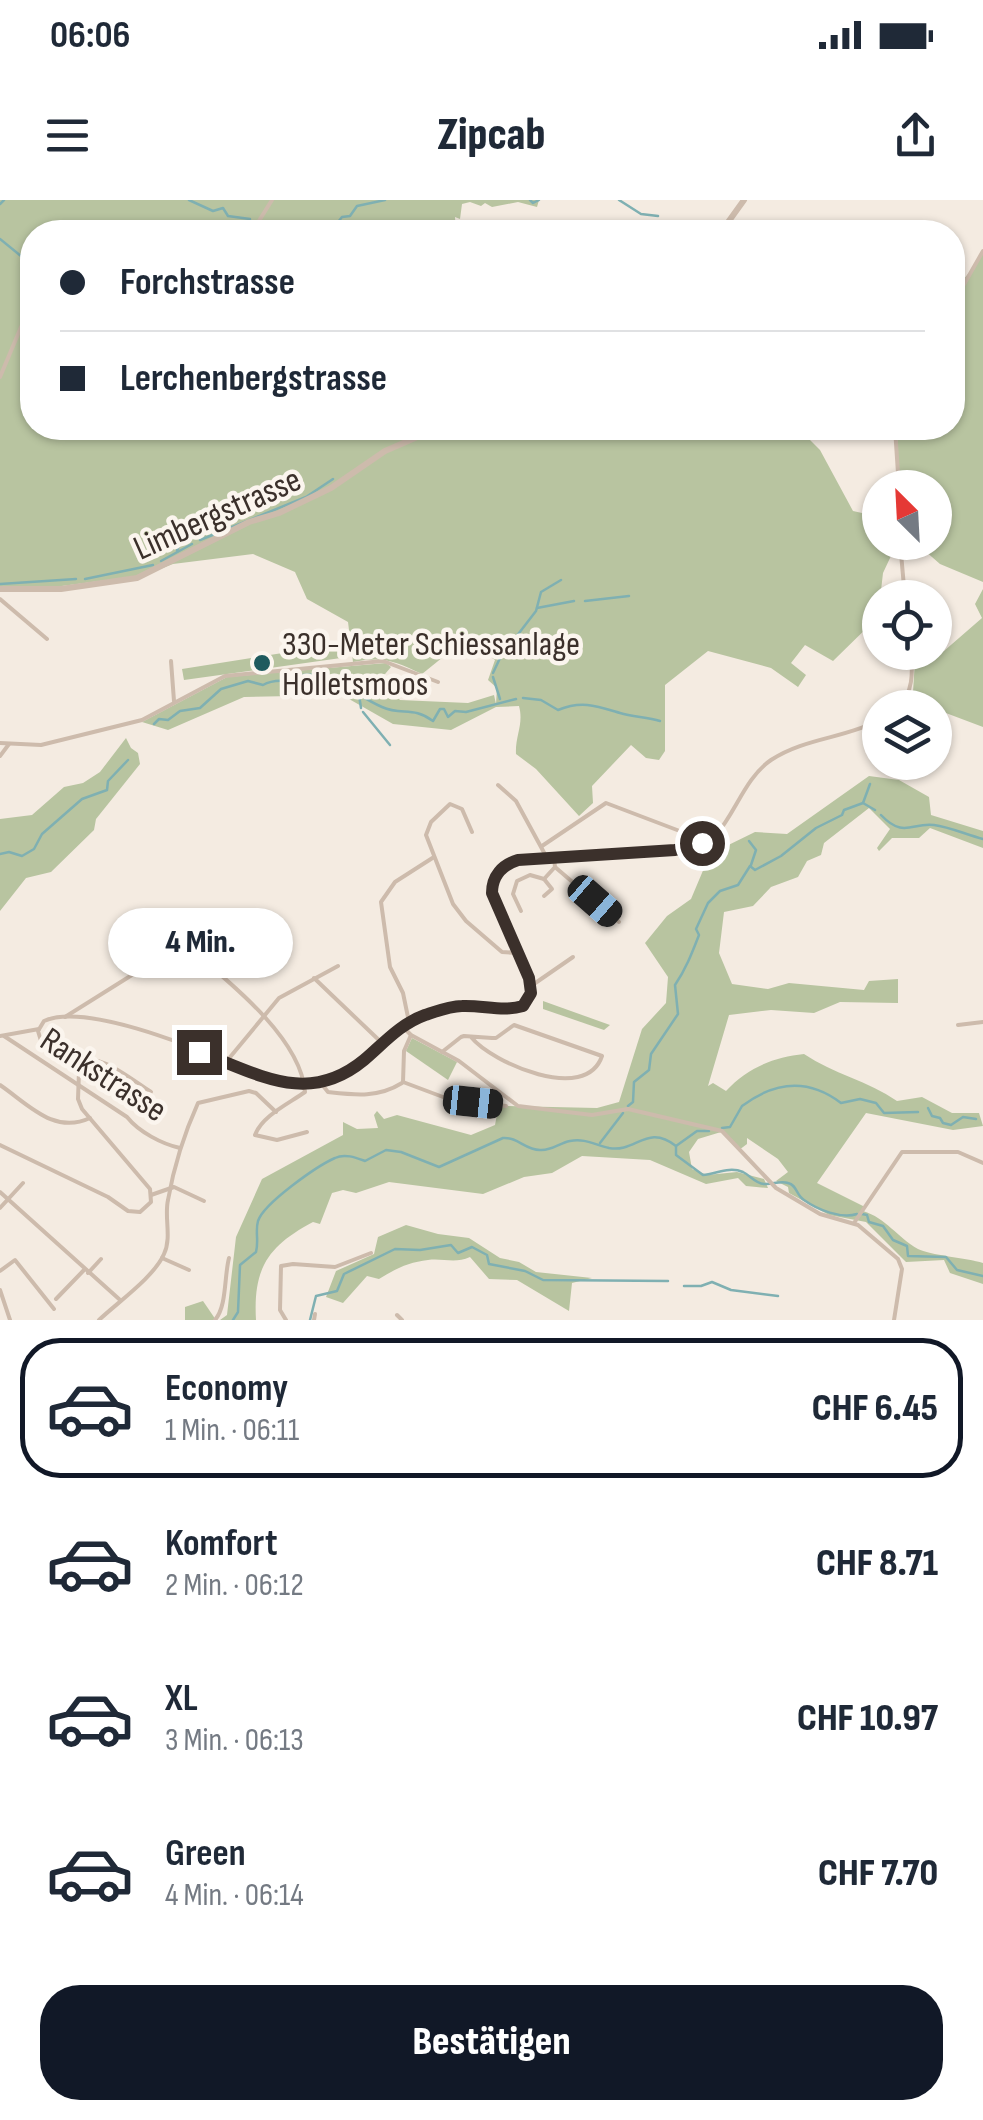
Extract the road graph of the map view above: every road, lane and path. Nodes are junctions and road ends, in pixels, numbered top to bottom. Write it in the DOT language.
graph roads {
  1 [pos="983,251"];
  2 [pos="965,282"];
  3 [pos="20,330"];
  4 [pos="0,377"];
  5 [pos="411,440"];
  6 [pos="896,440"];
  7 [pos="897,470"];
  8 [pos="0,589"];
  9 [pos="0,599"];
  10 [pos="47,640"];
  11 [pos="171,660"];
  12 [pos="438,682"];
  13 [pos="174,701"];
  14 [pos="862,727"];
  15 [pos="0,743"];
  16 [pos="9,744"];
  17 [pos="0,756"];
  18 [pos="498,785"];
  19 [pos="472,832"];
  20 [pos="706,841"];
  21 [pos="542,846"];
  22 [pos="434,857"];
  23 [pos="550,858"];
  24 [pos="555,866"];
  25 [pos="544,879"];
  26 [pos="544,896"];
  27 [pos="520,911"];
  28 [pos="619,922"];
  29 [pos="280,928"];
  30 [pos="183,943"];
  31 [pos="518,952"];
  32 [pos="573,957"];
  33 [pos="338,966"];
  34 [pos="314,978"];
  35 [pos="531,986"];
  36 [pos="65,1017"];
  37 [pos="263,1017"];
  38 [pos="409,1022"];
  39 [pos="983,1022"];
  40 [pos="958,1025"];
  41 [pos="402,1026"];
  42 [pos="39,1029"];
  43 [pos="2,1036"];
  44 [pos="411,1036"];
  45 [pos="471,1037"];
  46 [pos="382,1043"];
  47 [pos="442,1052"];
  48 [pos="226,1062"];
  49 [pos="74,1064"];
  50 [pos="320,1082"];
  51 [pos="403,1082"];
  52 [pos="0,1085"];
  53 [pos="305,1085"];
  54 [pos="80,1086"];
  55 [pos="151,1092"];
  56 [pos="506,1106"];
  57 [pos="276,1112"];
  58 [pos="90,1118"];
  59 [pos="307,1132"];
  60 [pos="0,1145"];
  61 [pos="180,1148"];
  62 [pos="983,1162"];
  63 [pos="23,1183"];
  64 [pos="172,1187"];
  65 [pos="0,1192"];
  66 [pos="152,1195"];
  67 [pos="8,1200"];
  68 [pos="204,1201"];
  69 [pos="0,1208"];
  70 [pos="854,1222"];
  71 [pos="370,1252"];
  72 [pos="162,1258"];
  73 [pos="228,1258"];
  74 [pos="101,1260"];
  75 [pos="189,1270"];
  76 [pos="0,1271"];
  77 [pos="86,1272"];
  78 [pos="0,1290"];
  79 [pos="56,1298"];
  80 [pos="120,1299"];
  81 [pos="54,1308"];
  82 [pos="10,1320"];
  83 [pos="99,1320"];
  84 [pos="215,1320"];
  85 [pos="286,1320"];
  86 [pos="894,1320"];
  1 -- 2 [label="street"];
  3 -- 4 [label="street"];
  5 -- 8 [label="street, Limbergstrasse"];
  6 -- 7 [label="street"];
  9 -- 10 [label="street"];
  11 -- 13 [label="street"];
  12 -- 13 [label="street"];
  13 -- 16 [label="street"];
  14 -- 20 [label="street"];
  15 -- 16 [label="street"];
  16 -- 17 [label="street"];
  18 -- 21 [label="street"];
  19 -- 22 [label="street"];
  20 -- 21 [label="street"];
  20 -- 23 [label="street"];
  21 -- 23 [label="street"];
  22 -- 31 [label="street"];
  22 -- 38 [label="street"];
  23 -- 24 [label="street"];
  23 -- 31 [label="street"];
  24 -- 25 [label="street"];
  24 -- 28 [label="street"];
  25 -- 26 [label="street"];
  25 -- 27 [label="street"];
  29 -- 30 [label="street"];
  30 -- 36 [label="street"];
  30 -- 37 [label="street"];
  31 -- 35 [label="street"];
  32 -- 35 [label="street"];
  33 -- 34 [label="street"];
  34 -- 37 [label="street"];
  34 -- 46 [label="street"];
  35 -- 38 [label="street"];
  36 -- 42 [label="street"];
  36 -- 48 [label="street"];
  37 -- 48 [label="street"];
  37 -- 53 [label="street"];
  38 -- 41 [label="street"];
  39 -- 40 [label="street"];
  41 -- 44 [label="street"];
  41 -- 46 [label="street"];
  42 -- 43 [label="street"];
  42 -- 49 [label="street"];
  43 -- 54 [label="street, Rankstrasse"];
  44 -- 47 [label="street"];
  44 -- 51 [label="street"];
  45 -- 45 [label="street"];
  45 -- 47 [label="street"];
  46 -- 50 [label="street"];
  47 -- 70 [label="street"];
  48 -- 53 [label="street"];
  49 -- 54 [label="street"];
  49 -- 55 [label="street"];
  50 -- 51 [label="street"];
  50 -- 53 [label="street"];
  51 -- 56 [label="street"];
  52 -- 58 [label="street"];
  53 -- 57 [label="street"];
  54 -- 58 [label="street"];
  54 -- 61 [label="street, Rankstrasse"];
  57 -- 59 [label="street"];
  57 -- 61 [label="street"];
  58 -- 66 [label="street"];
  60 -- 66 [label="street"];
  61 -- 64 [label="street"];
  62 -- 70 [label="street"];
  63 -- 67 [label="street"];
  64 -- 66 [label="street"];
  64 -- 68 [label="street"];
  64 -- 72 [label="street"];
  65 -- 67 [label="street"];
  67 -- 69 [label="street"];
  67 -- 77 [label="street"];
  70 -- 86 [label="street"];
  71 -- 85 [label="street"];
  72 -- 75 [label="street"];
  72 -- 80 [label="street"];
  73 -- 84 [label="street"];
  74 -- 77 [label="street"];
  76 -- 81 [label="street"];
  77 -- 79 [label="street"];
  77 -- 80 [label="street"];
  78 -- 82 [label="street"];
  80 -- 83 [label="street"];
}
